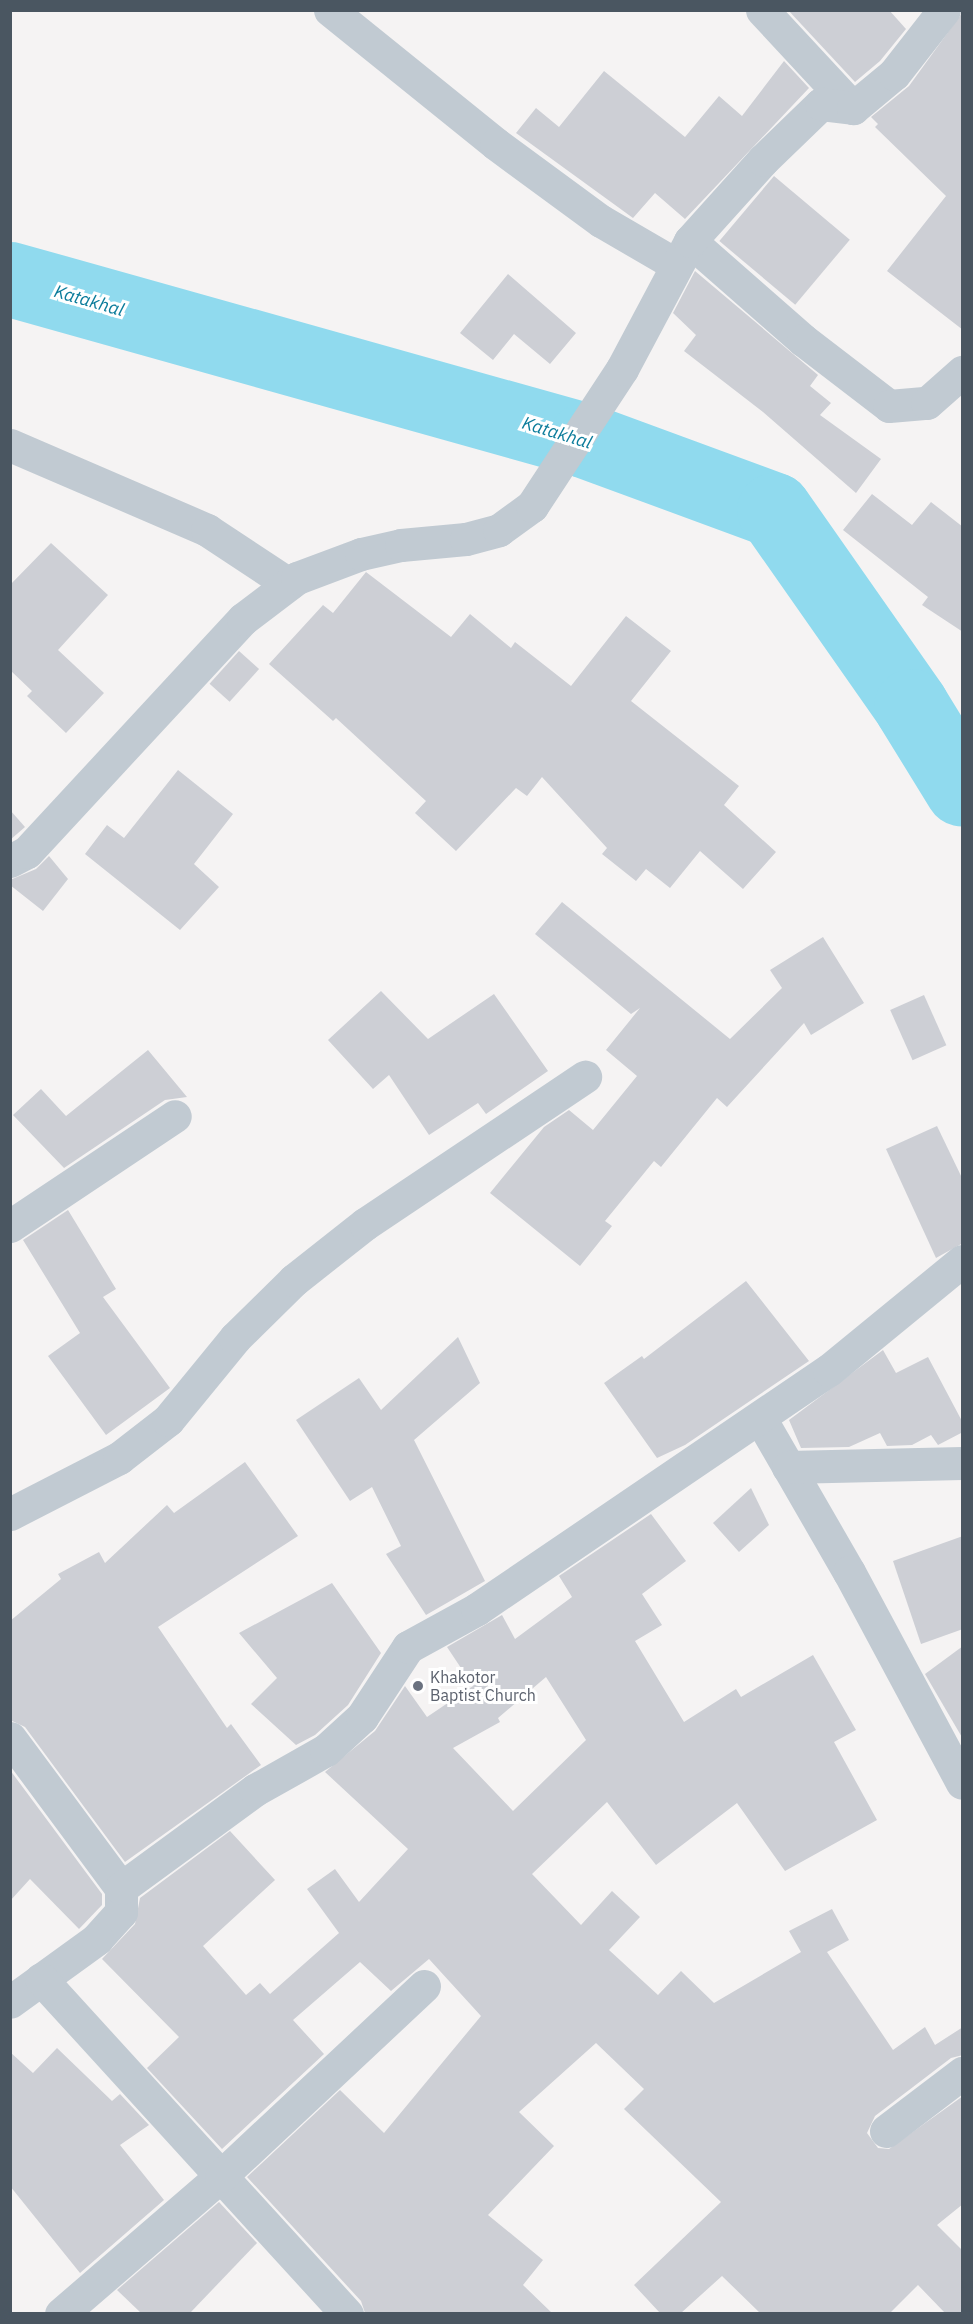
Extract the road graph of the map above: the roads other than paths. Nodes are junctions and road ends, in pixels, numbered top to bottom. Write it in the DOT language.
graph roads {
  1 [pos="330,10"];
  2 [pos="762,10"];
  3 [pos="944,10"];
  4 [pos="853,108"];
  5 [pos="683,252"];
  6 [pos="963,372"];
  7 [pos="10,445"];
  8 [pos="289,584"];
  9 [pos="10,861"];
  10 [pos="585,1077"];
  11 [pos="175,1116"];
  12 [pos="10,1226"];
  13 [pos="963,1261"];
  14 [pos="759,1418"];
  15 [pos="963,1463"];
  16 [pos="788,1467"];
  17 [pos="10,1514"];
  18 [pos="10,1738"];
  19 [pos="963,1783"];
  20 [pos="121,1888"];
  21 [pos="41,1979"];
  22 [pos="424,1986"];
  23 [pos="10,2002"];
  24 [pos="963,2073"];
  25 [pos="886,2131"];
  26 [pos="221,2176"];
  27 [pos="61,2313"];
  28 [pos="347,2313"];
  1 -- 5 [label="street"];
  2 -- 4 [label="street"];
  3 -- 4 [label="street"];
  4 -- 5 [label="street"];
  5 -- 6 [label="street"];
  5 -- 8 [label="street"];
  7 -- 8 [label="street"];
  8 -- 9 [label="street"];
  10 -- 17 [label="street"];
  11 -- 12 [label="street"];
  13 -- 14 [label="street"];
  14 -- 16 [label="street"];
  14 -- 20 [label="street"];
  15 -- 16 [label="street"];
  16 -- 19 [label="street"];
  18 -- 20 [label="street"];
  20 -- 21 [label="street"];
  21 -- 23 [label="street"];
  21 -- 26 [label="street"];
  22 -- 26 [label="street"];
  24 -- 25 [label="street"];
  26 -- 27 [label="street"];
  26 -- 28 [label="street"];
}
